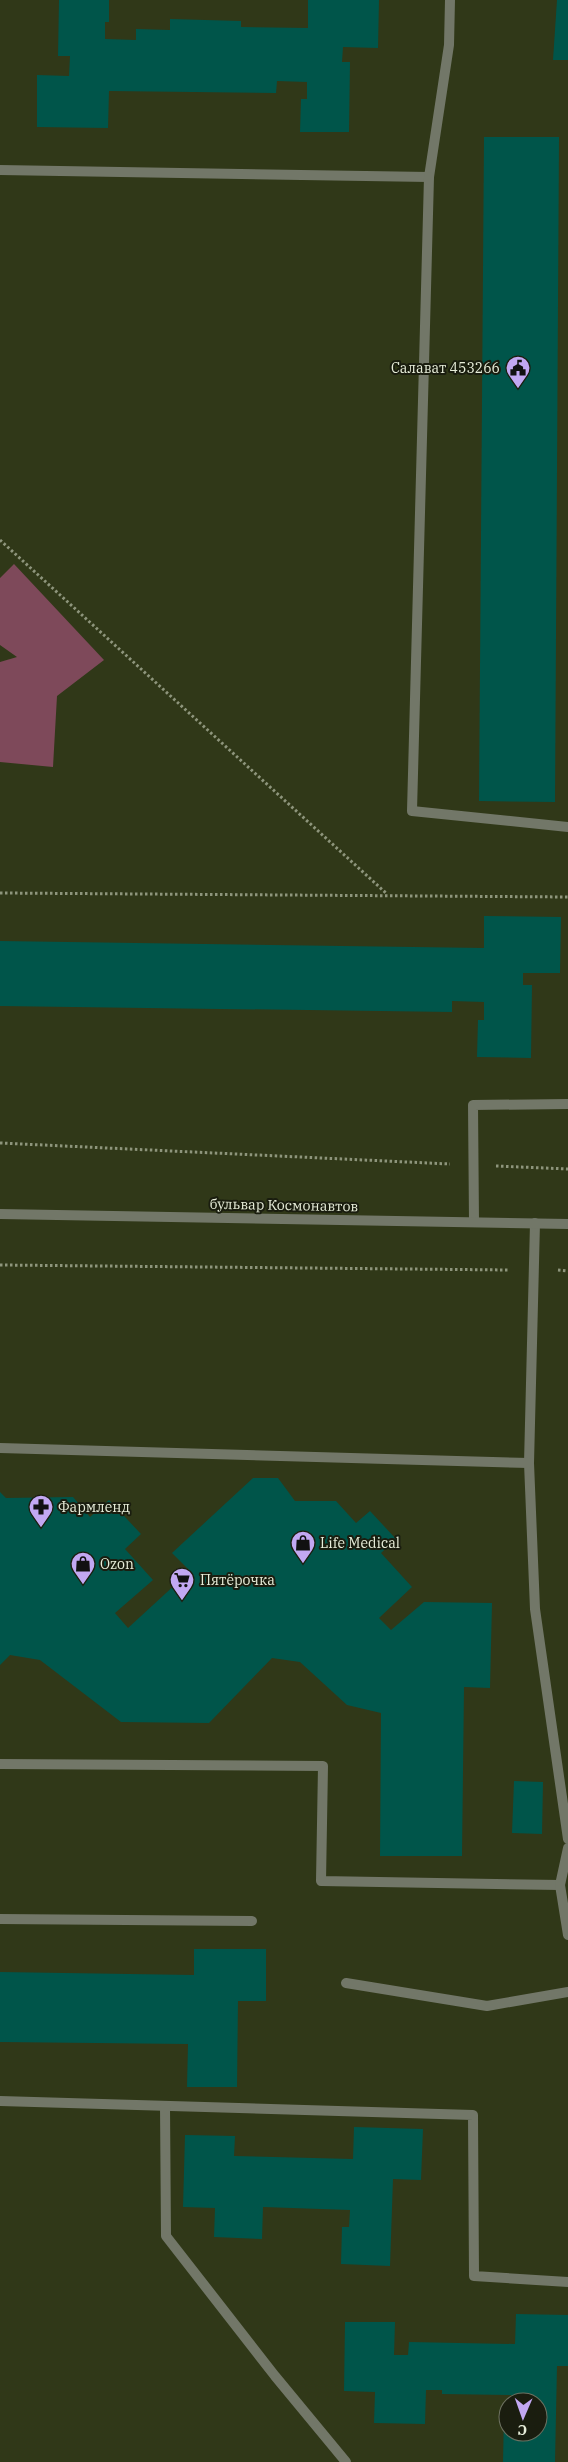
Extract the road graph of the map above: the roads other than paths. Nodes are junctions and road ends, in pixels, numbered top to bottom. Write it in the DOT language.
graph roads {
  1 [pos="450,0"];
  2 [pos="0,170"];
  3 [pos="429,177"];
  4 [pos="568,826"];
  5 [pos="568,1104"];
  6 [pos="0,1214"];
  7 [pos="474,1222"];
  8 [pos="535,1223"];
  9 [pos="568,1224"];
  10 [pos="0,1448"];
  11 [pos="529,1463"];
  12 [pos="0,1764"];
  13 [pos="568,1839"];
  14 [pos="568,1848"];
  15 [pos="560,1885"];
  16 [pos="0,1919"];
  17 [pos="252,1922"];
  18 [pos="568,1936"];
  19 [pos="346,1983"];
  20 [pos="568,1992"];
  21 [pos="0,2101"];
  22 [pos="165,2106"];
  23 [pos="568,2282"];
  24 [pos="346,2462"];
  1 -- 3 [label="street"];
  2 -- 3 [label="street"];
  3 -- 4 [label="street"];
  5 -- 7 [label="street"];
  6 -- 7 [label="street, бульвар Космонавтов"];
  7 -- 8 [label="street, бульвар Космонавтов"];
  8 -- 9 [label="street, бульвар Космонавтов"];
  8 -- 11 [label="street"];
  10 -- 11 [label="street"];
  11 -- 13 [label="street"];
  12 -- 15 [label="street"];
  14 -- 15 [label="street"];
  15 -- 18 [label="street"];
  16 -- 17 [label="street"];
  19 -- 20 [label="street"];
  21 -- 22 [label="street"];
  22 -- 23 [label="street"];
  22 -- 24 [label="street"];
}
